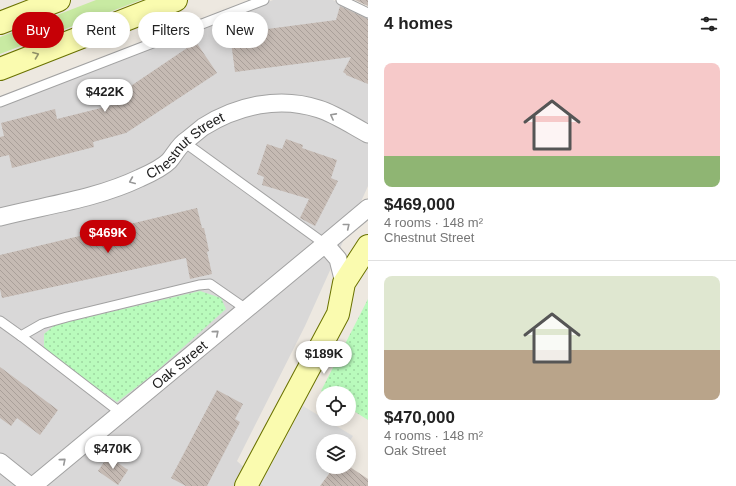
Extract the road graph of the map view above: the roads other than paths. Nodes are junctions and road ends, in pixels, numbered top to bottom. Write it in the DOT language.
graph roads {
  1 [pos="59,0"];
  2 [pos="176,0"];
  3 [pos="264,0"];
  4 [pos="341,0"];
  5 [pos="368,13"];
  6 [pos="0,23"];
  7 [pos="0,69"];
  8 [pos="0,102"];
  9 [pos="368,134"];
  10 [pos="184,142"];
  11 [pos="368,208"];
  12 [pos="0,218"];
  13 [pos="325,244"];
  14 [pos="368,246"];
  15 [pos="344,283"];
  16 [pos="246,309"];
  17 [pos="0,321"];
  18 [pos="21,336"];
  19 [pos="121,413"];
  20 [pos="0,462"];
  21 [pos="30,486"];
  22 [pos="33,486"];
  23 [pos="246,486"];
  1 -- 6 [label="street"];
  7 -- 2 [label="street, one-way"];
  3 -- 8 [label="lane"];
  4 -- 5 [label="lane"];
  9 -- 10 [label="street, Chestnut Street, one-way"];
  10 -- 12 [label="street, Chestnut Street, one-way"];
  10 -- 13 [label="lane"];
  13 -- 11 [label="street, Oak Street, one-way"];
  13 -- 15 [label="street"];
  13 -- 16 [label="street, Oak Street"];
  14 -- 15 [label="street"];
  15 -- 23 [label="street"];
  16 -- 18 [label="lane"];
  19 -- 16 [label="street, Oak Street, one-way"];
  17 -- 18 [label="lane"];
  18 -- 19 [label="lane"];
  22 -- 19 [label="street, Oak Street, one-way"];
  20 -- 21 [label="street"];
}
